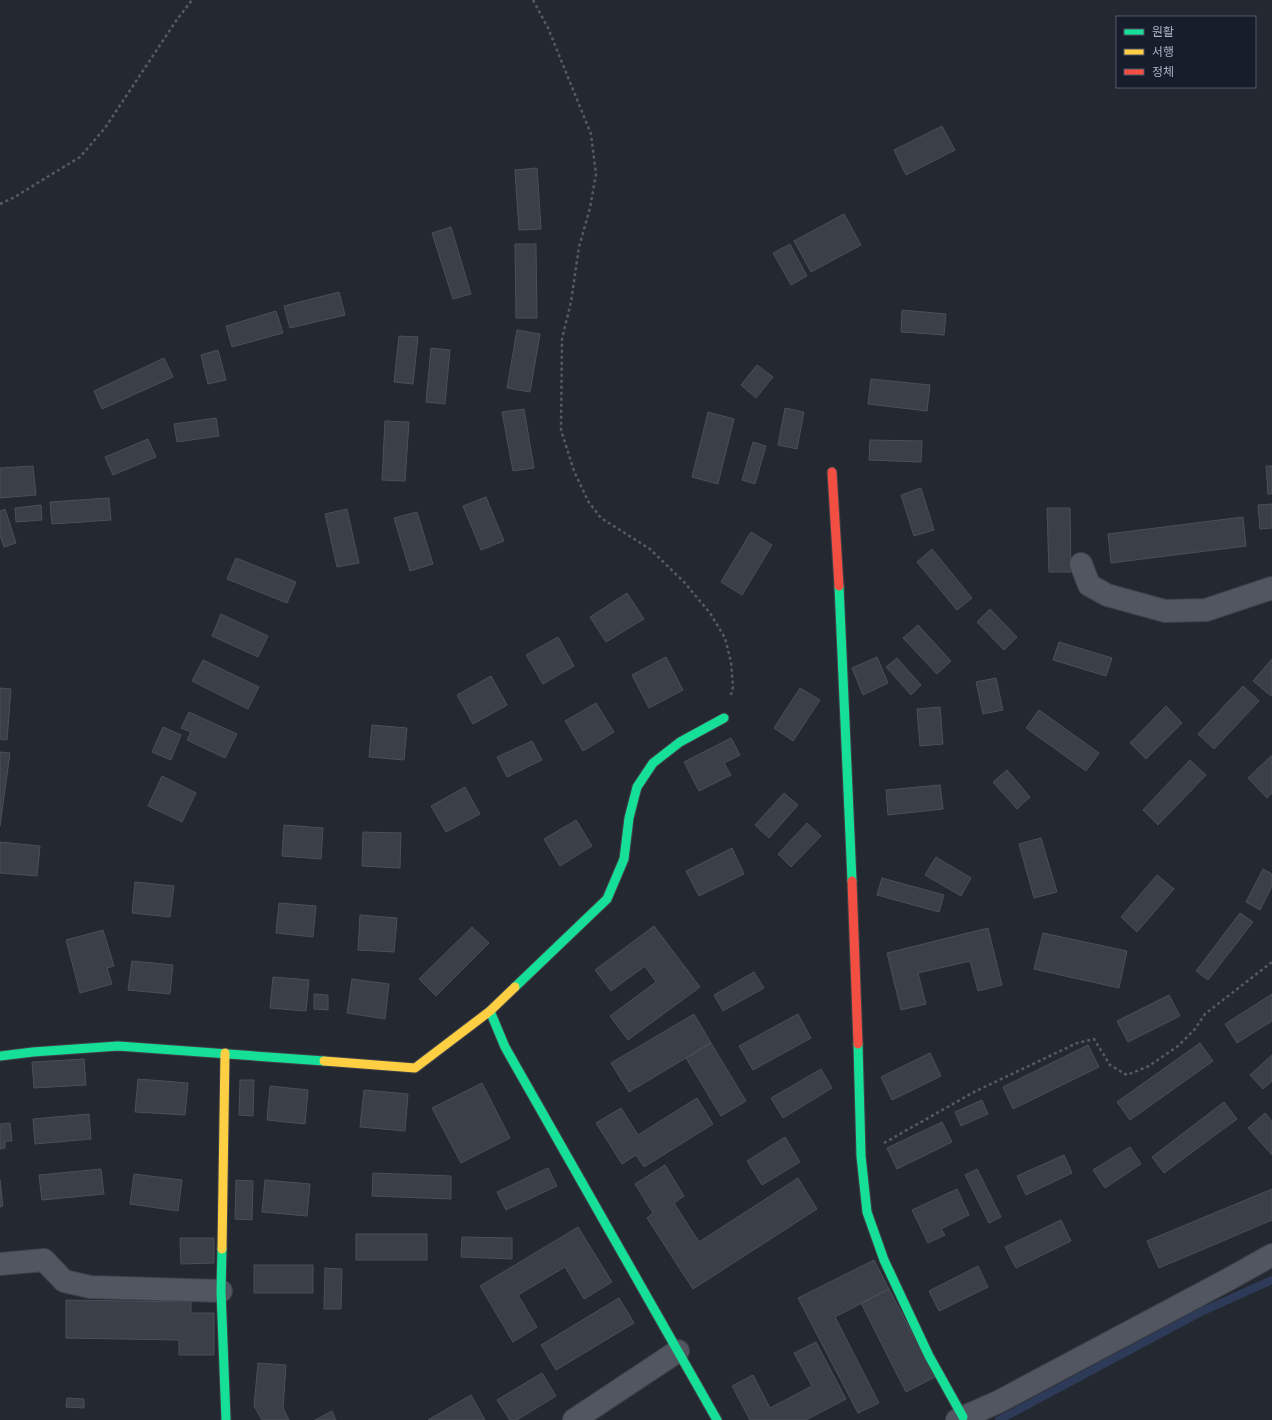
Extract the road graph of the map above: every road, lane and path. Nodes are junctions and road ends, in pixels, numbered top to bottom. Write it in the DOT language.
graph roads {
  1 [pos="192,0"];
  2 [pos="533,0"];
  3 [pos="0,204"];
  4 [pos="832,472"];
  5 [pos="1081,564"];
  6 [pos="1272,588"];
  7 [pos="724,718"];
  8 [pos="1272,962"];
  9 [pos="490,1011"];
  10 [pos="225,1053"];
  11 [pos="0,1056"];
  12 [pos="861,1156"];
  13 [pos="1272,1255"];
  14 [pos="0,1264"];
  15 [pos="221,1292"];
  16 [pos="678,1351"];
  17 [pos="960,1419"];
  18 [pos="226,1420"];
  19 [pos="574,1420"];
  20 [pos="717,1420"];
  1 -- 3 [label="path"];
  2 -- 7 [label="path"];
  4 -- 12 [label="street"];
  5 -- 6 [label="street"];
  7 -- 9 [label="street"];
  8 -- 12 [label="path"];
  9 -- 10 [label="street"];
  9 -- 16 [label="street"];
  10 -- 11 [label="street"];
  10 -- 15 [label="street"];
  12 -- 17 [label="street"];
  13 -- 17 [label="street"];
  14 -- 15 [label="street"];
  15 -- 18 [label="street"];
  16 -- 19 [label="street"];
  16 -- 20 [label="street"];
}
